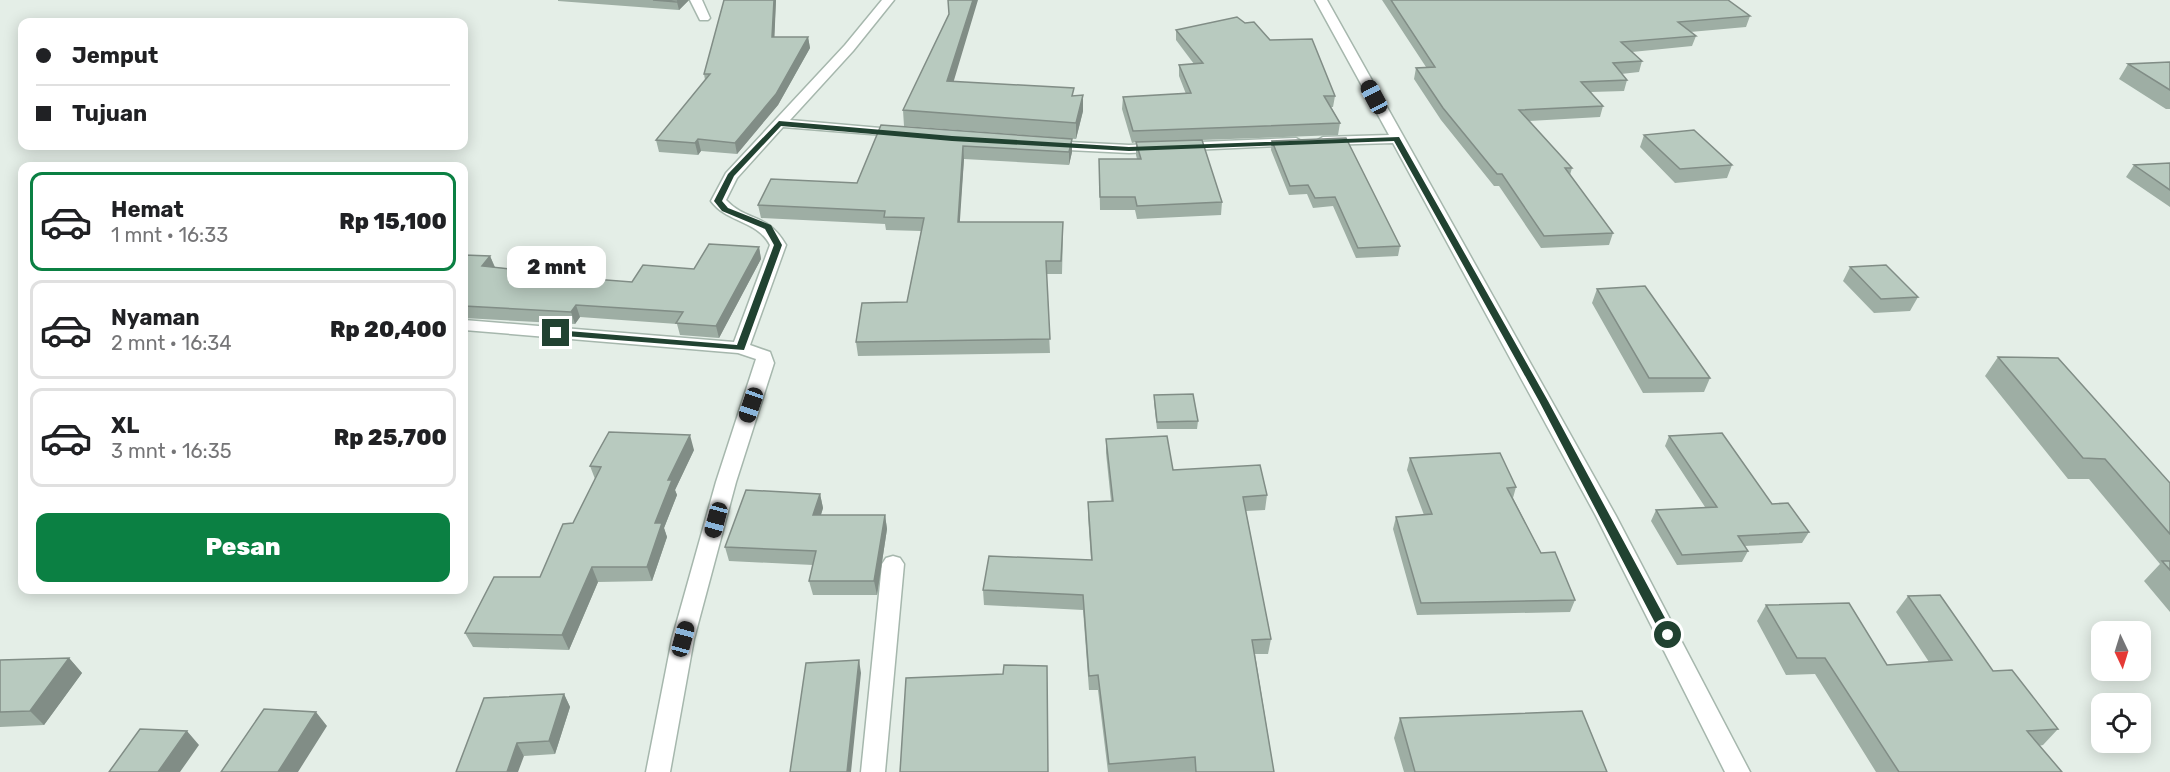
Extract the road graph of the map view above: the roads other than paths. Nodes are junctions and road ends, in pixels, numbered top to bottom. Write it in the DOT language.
graph roads {
  1 [pos="696,0"];
  2 [pos="888,0"];
  3 [pos="1321,0"];
  4 [pos="704,18"];
  5 [pos="779,123"];
  6 [pos="919,135"];
  7 [pos="1396,139"];
  8 [pos="1033,144"];
  9 [pos="468,325"];
  10 [pos="740,348"];
  11 [pos="893,564"];
  12 [pos="657,772"];
  13 [pos="873,772"];
  14 [pos="1738,772"];
  1 -- 4 [label="street"];
  2 -- 5 [label="street"];
  3 -- 7 [label="street"];
  5 -- 6 [label="street"];
  5 -- 10 [label="street"];
  7 -- 8 [label="street"];
  7 -- 14 [label="street"];
  9 -- 10 [label="street"];
  10 -- 12 [label="street"];
  11 -- 13 [label="street"];
}
